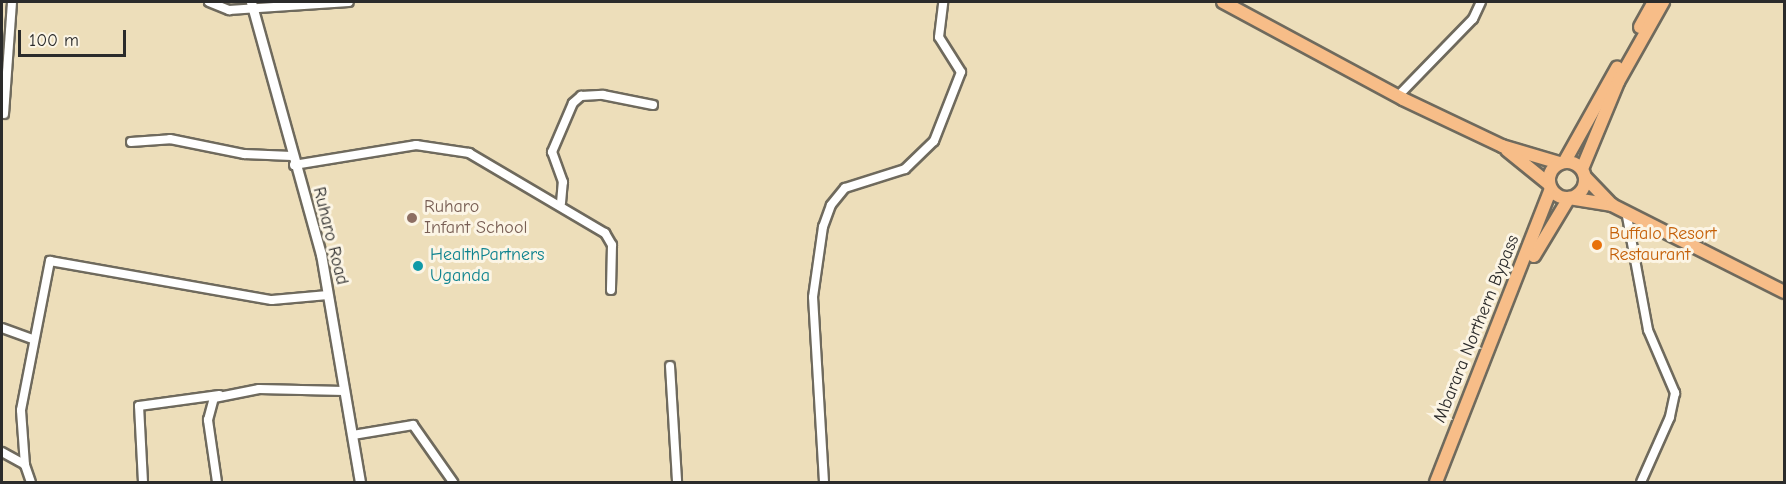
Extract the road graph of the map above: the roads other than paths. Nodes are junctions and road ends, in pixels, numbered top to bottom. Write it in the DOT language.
graph roads {
  1 [pos="12,2"];
  2 [pos="209,2"];
  3 [pos="349,2"];
  4 [pos="943,2"];
  5 [pos="1223,2"];
  6 [pos="1481,2"];
  7 [pos="1654,2"];
  8 [pos="1663,2"];
  9 [pos="252,6"];
  10 [pos="1398,96"];
  11 [pos="653,105"];
  12 [pos="4,114"];
  13 [pos="131,142"];
  14 [pos="1502,146"];
  15 [pos="293,161"];
  16 [pos="1562,162"];
  17 [pos="1584,173"];
  18 [pos="1550,186"];
  19 [pos="1569,198"];
  20 [pos="561,203"];
  21 [pos="1612,205"];
  22 [pos="1626,211"];
  23 [pos="611,290"];
  24 [pos="1785,292"];
  25 [pos="328,295"];
  26 [pos="2,328"];
  27 [pos="33,339"];
  28 [pos="670,366"];
  29 [pos="344,391"];
  30 [pos="220,394"];
  31 [pos="353,435"];
  32 [pos="2,452"];
  33 [pos="25,465"];
  34 [pos="31,483"];
  35 [pos="143,483"];
  36 [pos="216,483"];
  37 [pos="360,483"];
  38 [pos="453,483"];
  39 [pos="677,483"];
  40 [pos="824,483"];
  41 [pos="1436,483"];
  42 [pos="1443,483"];
  43 [pos="1641,483"];
  1 -- 12 [label="street"];
  2 -- 9 [label="street"];
  3 -- 9 [label="street"];
  4 -- 40 [label="street"];
  5 -- 10 [label="main road"];
  6 -- 10 [label="street"];
  7 -- 16 [label="main road, Mbarara Northern Bypass"];
  8 -- 17 [label="main road"];
  9 -- 15 [label="street, Ruharo Road"];
  10 -- 14 [label="main road"];
  11 -- 20 [label="street"];
  13 -- 15 [label="street"];
  14 -- 16 [label="main road"];
  14 -- 18 [label="main road"];
  15 -- 20 [label="street"];
  15 -- 25 [label="street, Ruharo Road"];
  16 -- 17 [label="main road"];
  16 -- 18 [label="main road, Mbarara Northern Bypass"];
  17 -- 19 [label="main road"];
  17 -- 21 [label="main road"];
  18 -- 19 [label="main road"];
  18 -- 41 [label="main road, Mbarara Northern Bypass"];
  19 -- 21 [label="main road"];
  19 -- 42 [label="main road"];
  20 -- 23 [label="street"];
  21 -- 22 [label="main road"];
  22 -- 24 [label="main road"];
  22 -- 43 [label="street"];
  25 -- 27 [label="street"];
  25 -- 29 [label="street, Ruharo Road"];
  26 -- 27 [label="street"];
  27 -- 33 [label="street"];
  28 -- 39 [label="street"];
  29 -- 30 [label="street"];
  29 -- 31 [label="street, Ruharo Road"];
  30 -- 35 [label="street"];
  30 -- 36 [label="street"];
  31 -- 37 [label="street, Ruharo Road"];
  31 -- 38 [label="street"];
  32 -- 33 [label="street"];
  33 -- 34 [label="street"];
}
